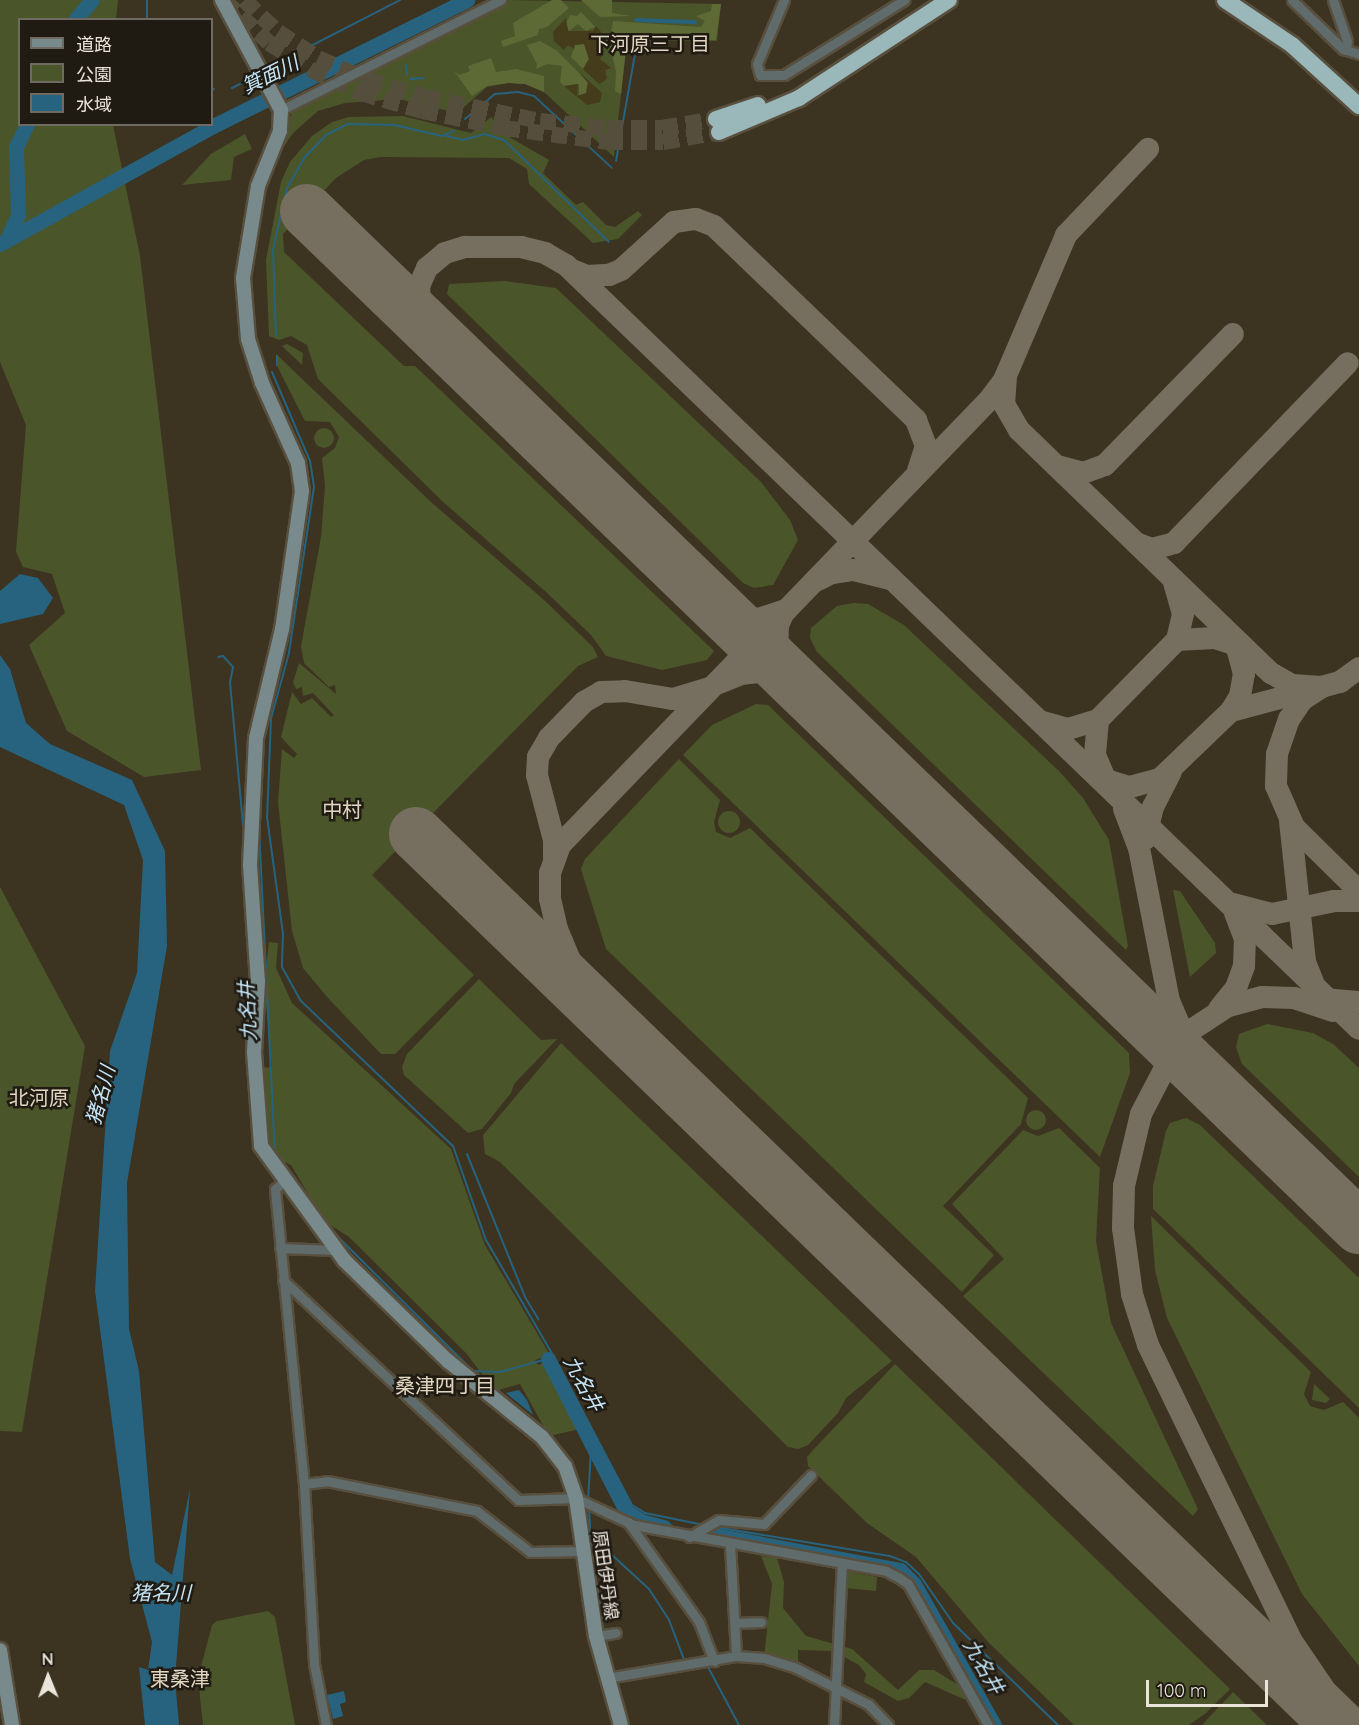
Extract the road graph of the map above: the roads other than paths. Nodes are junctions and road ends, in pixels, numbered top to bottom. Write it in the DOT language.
graph roads {
  1 [pos="501,0"];
  2 [pos="784,0"];
  3 [pos="904,0"];
  4 [pos="926,0"];
  5 [pos="949,0"];
  6 [pos="1225,0"];
  7 [pos="1246,0"];
  8 [pos="1292,0"];
  9 [pos="1333,0"];
  10 [pos="226,3"];
  11 [pos="1346,50"];
  12 [pos="1359,54"];
  13 [pos="1359,92"];
  14 [pos="1359,106"];
  15 [pos="280,109"];
  16 [pos="284,1181"];
  17 [pos="280,1248"];
  18 [pos="337,1250"];
  19 [pos="283,1280"];
  20 [pos="811,1475"];
  21 [pos="304,1484"];
  22 [pos="576,1498"];
  23 [pos="628,1522"];
  24 [pos="689,1537"];
  25 [pos="730,1544"];
  26 [pos="584,1551"];
  27 [pos="842,1564"];
  28 [pos="761,1622"];
  29 [pos="736,1623"];
  30 [pos="616,1632"];
  31 [pos="596,1636"];
  32 [pos="0,1650"];
  33 [pos="736,1656"];
  34 [pos="714,1661"];
  35 [pos="607,1678"];
  36 [pos="836,1688"];
  37 [pos="12,1725"];
  38 [pos="326,1725"];
  39 [pos="621,1725"];
  40 [pos="834,1725"];
  41 [pos="888,1725"];
  42 [pos="988,1725"];
  1 -- 15 [label="street"];
  2 -- 3 [label="street"];
  4 -- 5 [label="highway"];
  6 -- 14 [label="highway"];
  7 -- 13 [label="highway"];
  8 -- 11 [label="street"];
  9 -- 11 [label="street"];
  10 -- 15 [label="street"];
  11 -- 12 [label="street"];
  15 -- 16 [label="street, 原田伊丹線"];
  16 -- 17 [label="street"];
  16 -- 18 [label="street, 原田伊丹線"];
  17 -- 18 [label="street"];
  17 -- 19 [label="street"];
  18 -- 22 [label="street, 原田伊丹線"];
  19 -- 21 [label="street"];
  19 -- 22 [label="street"];
  20 -- 24 [label="street"];
  21 -- 26 [label="street"];
  21 -- 38 [label="street"];
  22 -- 23 [label="street"];
  22 -- 26 [label="street, 原田伊丹線"];
  23 -- 24 [label="street"];
  23 -- 34 [label="street"];
  24 -- 25 [label="street"];
  25 -- 27 [label="street"];
  25 -- 29 [label="street"];
  26 -- 31 [label="street, 原田伊丹線"];
  27 -- 36 [label="street"];
  27 -- 42 [label="street"];
  28 -- 29 [label="street"];
  29 -- 33 [label="street"];
  30 -- 31 [label="street"];
  31 -- 35 [label="street, 原田伊丹線"];
  32 -- 37 [label="street"];
  33 -- 34 [label="street"];
  33 -- 36 [label="street"];
  34 -- 35 [label="street"];
  35 -- 39 [label="street, 原田伊丹線"];
  36 -- 40 [label="street"];
  36 -- 41 [label="street"];
}
